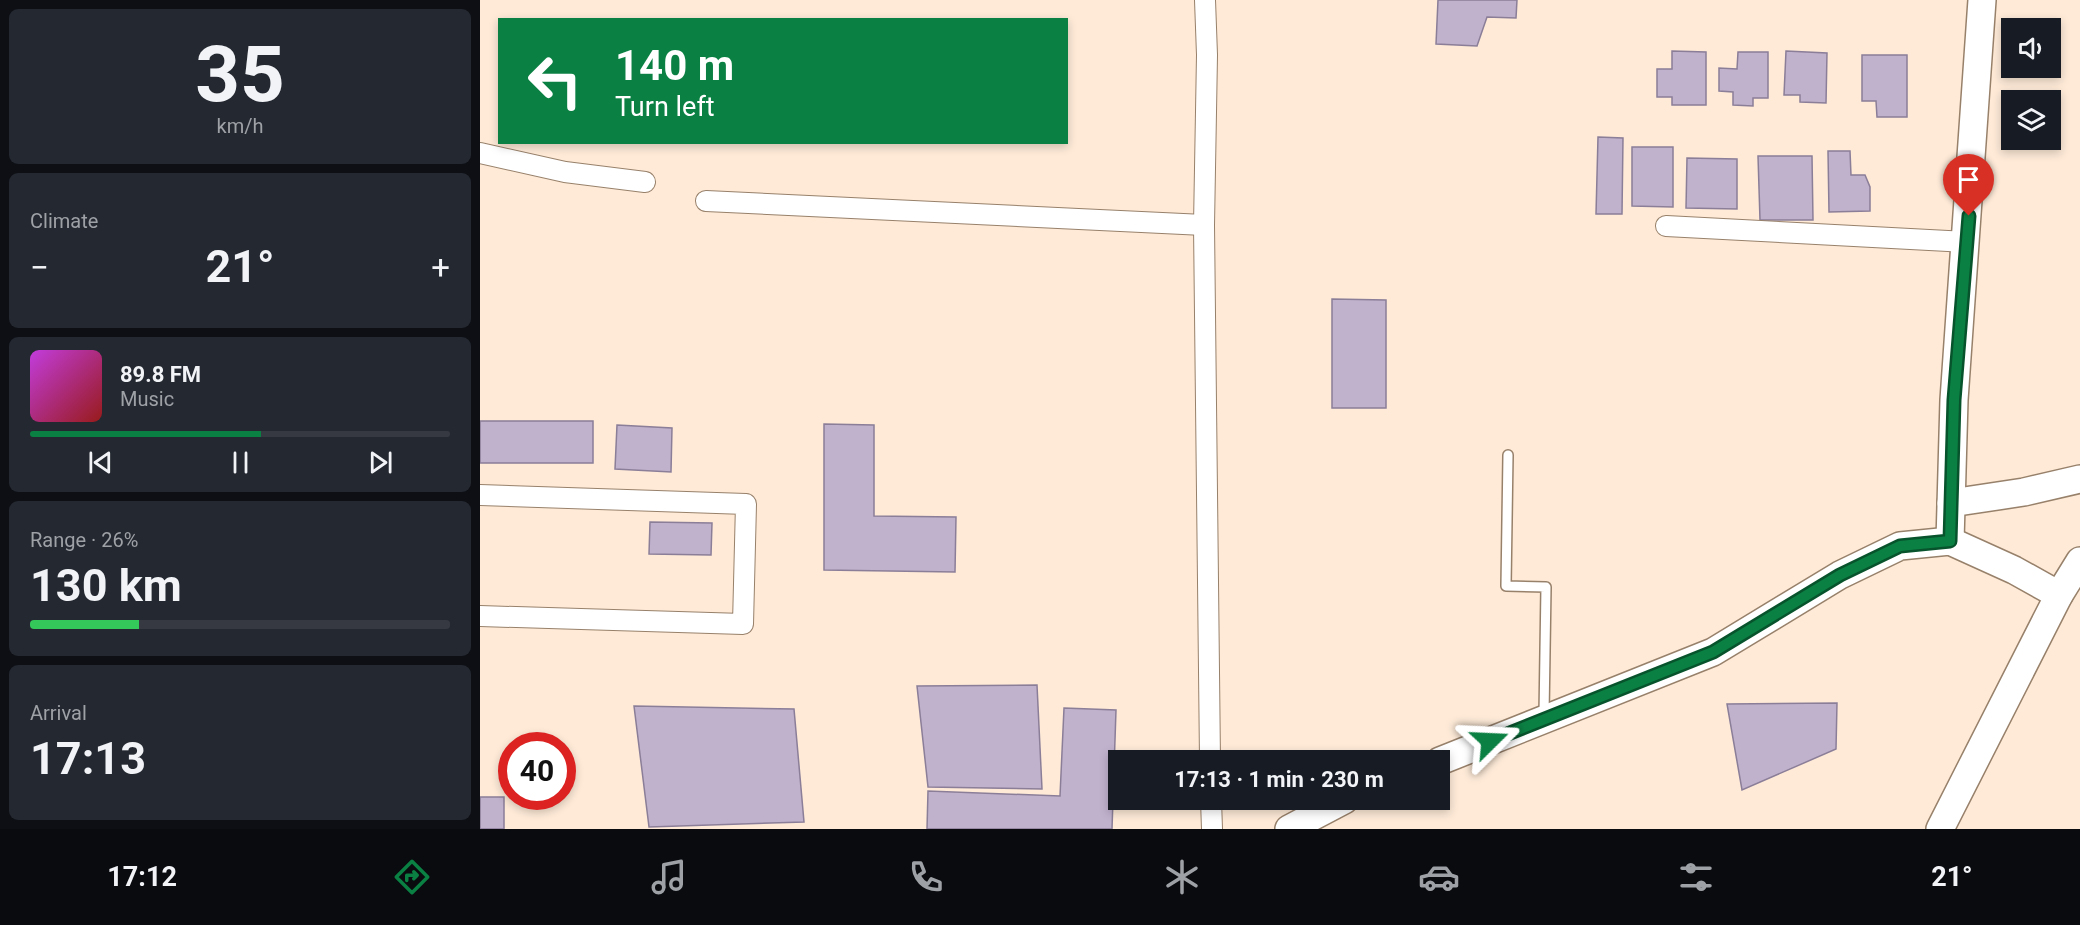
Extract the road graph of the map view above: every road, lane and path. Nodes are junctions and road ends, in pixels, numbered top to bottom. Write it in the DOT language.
graph roads {
  1 [pos="1205,0"];
  2 [pos="1982,0"];
  3 [pos="480,153"];
  4 [pos="645,182"];
  5 [pos="706,201"];
  6 [pos="1204,225"];
  7 [pos="1666,226"];
  8 [pos="1967,242"];
  9 [pos="1508,455"];
  10 [pos="2080,479"];
  11 [pos="480,495"];
  12 [pos="1951,503"];
  13 [pos="1950,541"];
  14 [pos="2080,561"];
  15 [pos="2059,595"];
  16 [pos="480,616"];
  17 [pos="1544,720"];
  18 [pos="1210,750"];
  19 [pos="1450,757"];
  20 [pos="1211,810"];
  21 [pos="1325,810"];
  22 [pos="1212,829"];
  23 [pos="1289,829"];
  24 [pos="1940,829"];
  1 -- 6 [label="street"];
  2 -- 8 [label="street"];
  3 -- 4 [label="street"];
  5 -- 6 [label="street"];
  6 -- 18 [label="street"];
  7 -- 8 [label="street"];
  8 -- 12 [label="street"];
  9 -- 17 [label="lane"];
  10 -- 12 [label="street"];
  11 -- 16 [label="street"];
  12 -- 13 [label="street"];
  13 -- 15 [label="street"];
  13 -- 17 [label="street"];
  14 -- 15 [label="street"];
  15 -- 24 [label="street"];
  17 -- 19 [label="street"];
  20 -- 22 [label="street"];
  21 -- 23 [label="street"];
}
